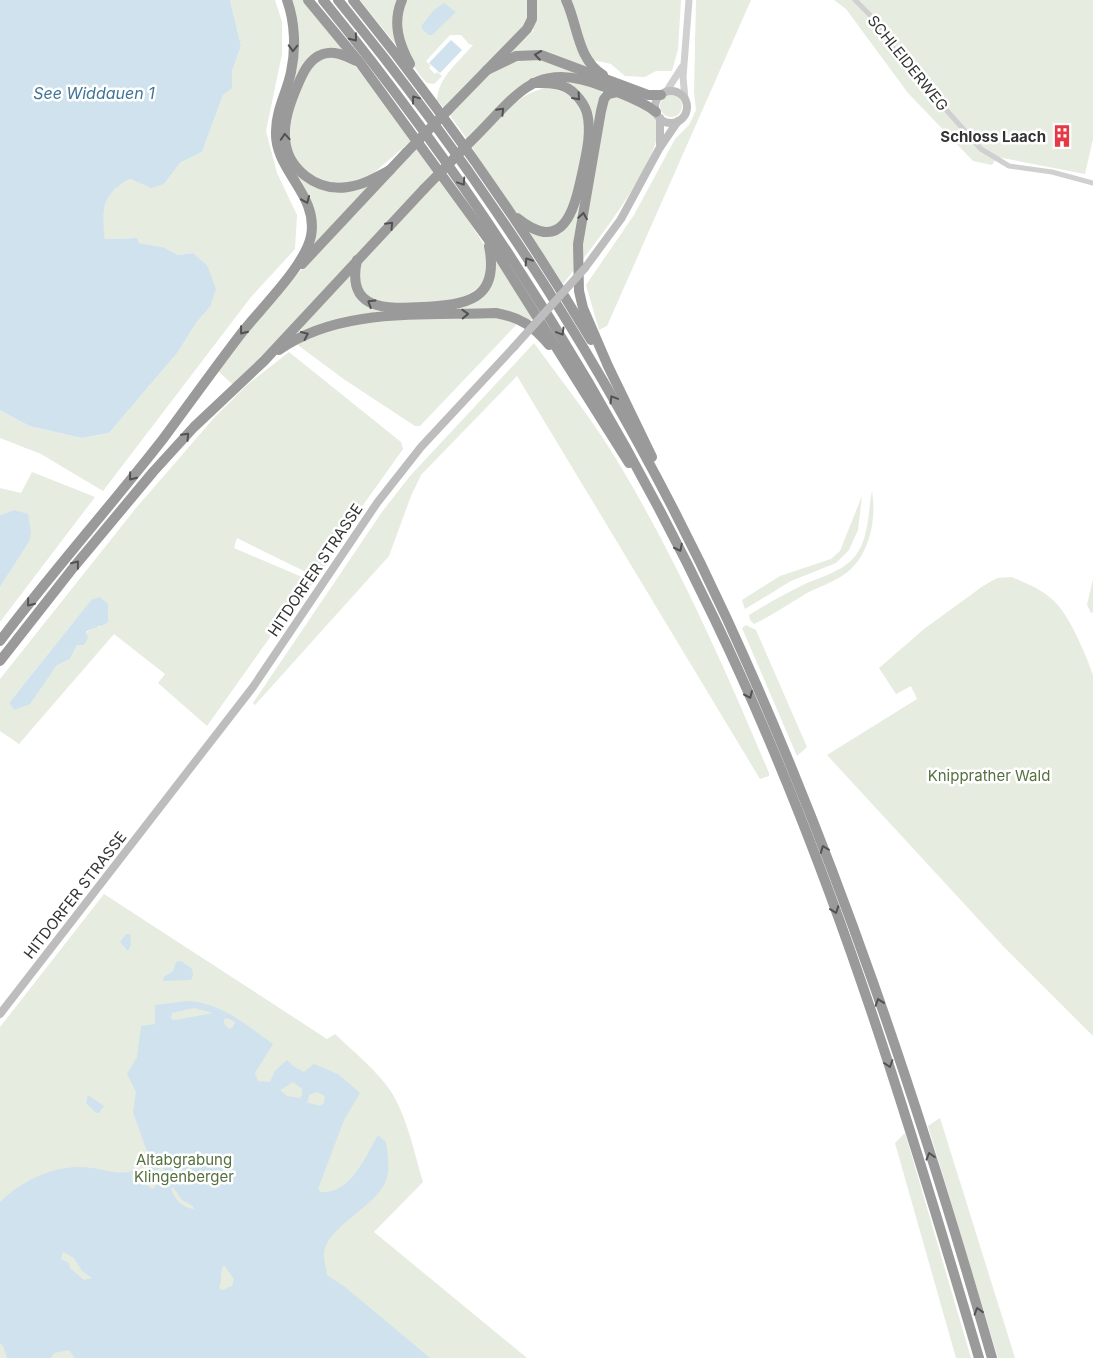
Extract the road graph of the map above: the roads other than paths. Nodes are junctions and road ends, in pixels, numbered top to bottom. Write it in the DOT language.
graph roads {
  1 [pos="287,0"];
  2 [pos="308,0"];
  3 [pos="323,0"];
  4 [pos="338,0"];
  5 [pos="353,0"];
  6 [pos="402,0"];
  7 [pos="532,0"];
  8 [pos="566,0"];
  9 [pos="689,0"];
  10 [pos="855,0"];
  11 [pos="684,62"];
  12 [pos="360,63"];
  13 [pos="487,70"];
  14 [pos="532,83"];
  15 [pos="423,87"];
  16 [pos="616,88"];
  17 [pos="664,94"];
  18 [pos="685,99"];
  19 [pos="658,115"];
  20 [pos="678,121"];
  21 [pos="659,149"];
  22 [pos="390,170"];
  23 [pos="1093,182"];
  24 [pos="513,215"];
  25 [pos="488,239"];
  26 [pos="357,260"];
  27 [pos="273,294"];
  28 [pos="264,361"];
  29 [pos="608,366"];
  30 [pos="570,373"];
  31 [pos="658,504"];
  32 [pos="694,550"];
  33 [pos="0,641"];
  34 [pos="0,661"];
  35 [pos="0,1014"];
  36 [pos="979,1358"];
  37 [pos="992,1358"];
  1 -- 27 [label="highway, one-way"];
  2 -- 12 [label="highway"];
  3 -- 31 [label="highway, one-way"];
  32 -- 4 [label="highway, one-way"];
  5 -- 15 [label="highway"];
  6 -- 15 [label="highway"];
  7 -- 13 [label="highway"];
  8 -- 16 [label="highway"];
  9 -- 11 [label="street"];
  10 -- 23 [label="street, SCHLEIDERWEG"];
  11 -- 17 [label="street"];
  11 -- 18 [label="street"];
  22 -- 12 [label="highway, one-way"];
  12 -- 25 [label="highway"];
  16 -- 13 [label="highway, one-way"];
  13 -- 22 [label="highway, bridge"];
  14 -- 16 [label="highway"];
  14 -- 24 [label="highway, one-way"];
  26 -- 14 [label="highway, one-way, bridge"];
  15 -- 24 [label="highway"];
  16 -- 17 [label="highway"];
  16 -- 19 [label="highway"];
  29 -- 16 [label="highway, one-way"];
  17 -- 18 [label="main road"];
  17 -- 19 [label="main road"];
  18 -- 20 [label="main road"];
  19 -- 20 [label="main road"];
  19 -- 21 [label="main road, HITDORFER STRASSE"];
  20 -- 21 [label="main road, HITDORFER STRASSE"];
  21 -- 35 [label="main road, HITDORFER STRASSE, bridge"];
  22 -- 27 [label="highway"];
  24 -- 29 [label="highway"];
  25 -- 26 [label="highway, one-way"];
  25 -- 30 [label="highway"];
  26 -- 28 [label="highway"];
  27 -- 33 [label="highway, one-way"];
  28 -- 30 [label="highway, one-way"];
  34 -- 28 [label="highway, one-way"];
  29 -- 32 [label="highway"];
  30 -- 31 [label="highway"];
  31 -- 36 [label="highway, one-way"];
  37 -- 32 [label="highway, one-way"];
}
